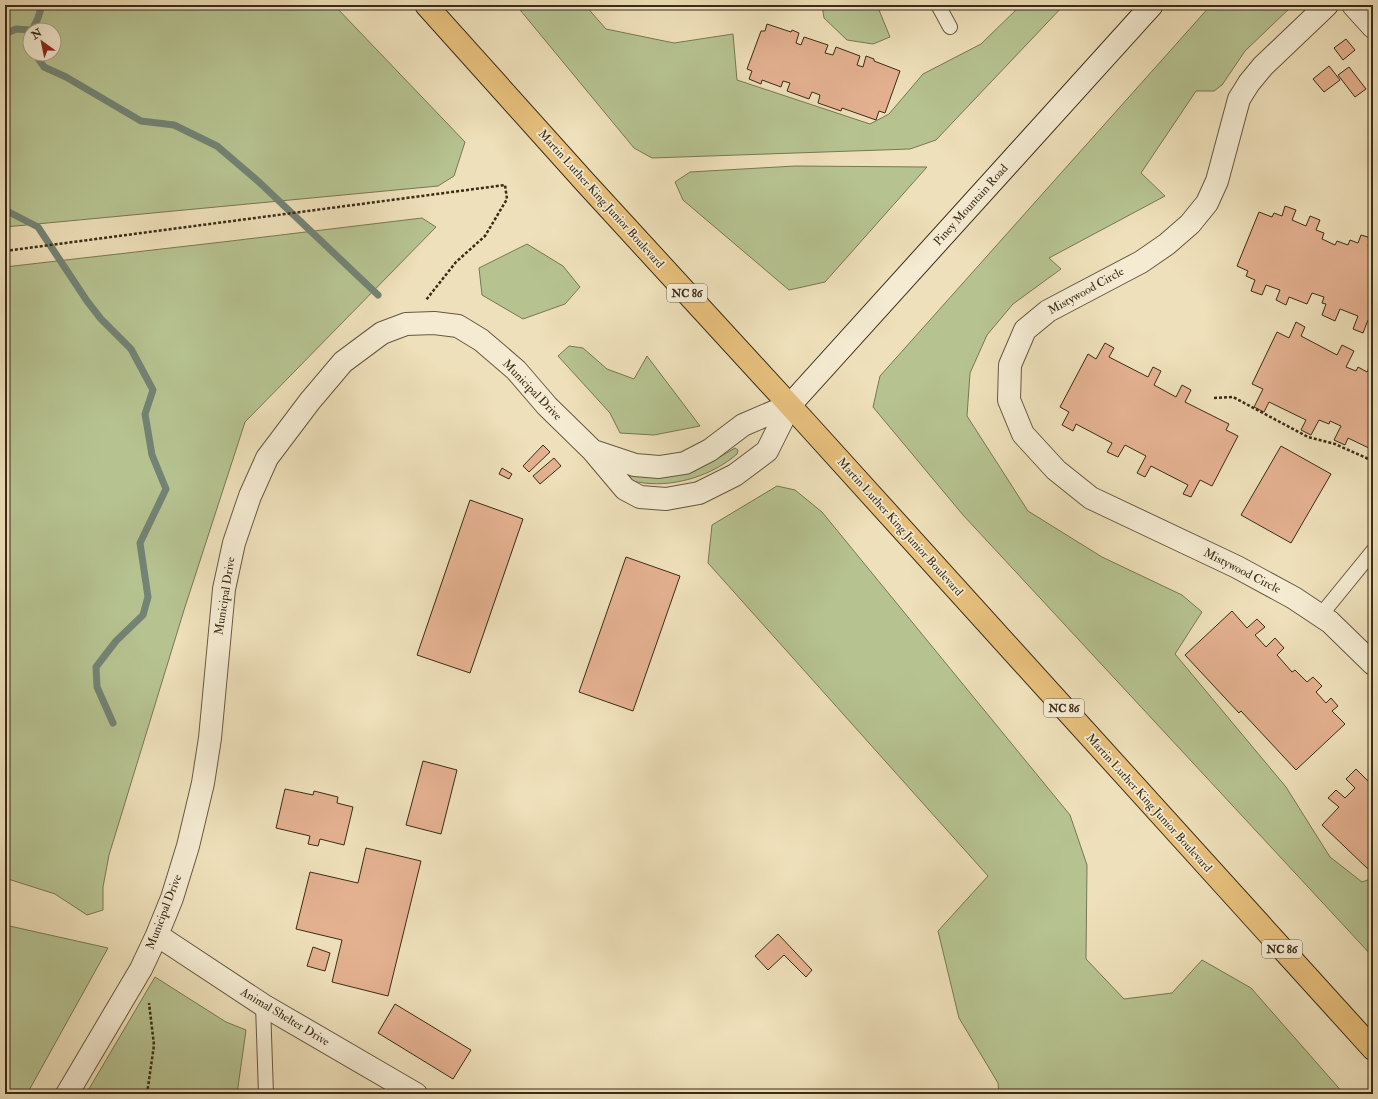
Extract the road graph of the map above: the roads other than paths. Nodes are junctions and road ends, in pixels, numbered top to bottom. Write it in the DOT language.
graph roads {
  1 [pos="426,5"];
  2 [pos="938,5"];
  3 [pos="1152,5"];
  4 [pos="1327,5"];
  5 [pos="1353,5"];
  6 [pos="950,26"];
  7 [pos="1373,27"];
  8 [pos="790,405"];
  9 [pos="593,451"];
  10 [pos="1373,551"];
  11 [pos="1320,616"];
  12 [pos="1373,664"];
  13 [pos="157,935"];
  14 [pos="263,1005"];
  15 [pos="1373,1049"];
  16 [pos="67,1094"];
  17 [pos="266,1094"];
  18 [pos="416,1094"];
  1 -- 8 [label="main road, Martin Luther King Junior Boulevard / NC 86"];
  2 -- 6 [label="lane"];
  3 -- 8 [label="street, Piney Mountain Road"];
  4 -- 11 [label="street, Mistywood Circle"];
  5 -- 7 [label="street"];
  8 -- 9 [label="street, Municipal Drive"];
  8 -- 9 [label="street, Municipal Drive"];
  8 -- 15 [label="main road, Martin Luther King Junior Boulevard / NC 86"];
  9 -- 13 [label="street, Municipal Drive"];
  10 -- 11 [label="lane"];
  11 -- 12 [label="street, Mistywood Circle"];
  13 -- 14 [label="street, Animal Shelter Drive"];
  13 -- 16 [label="street, Municipal Drive"];
  14 -- 17 [label="lane"];
  14 -- 18 [label="street, Animal Shelter Drive"];
}
